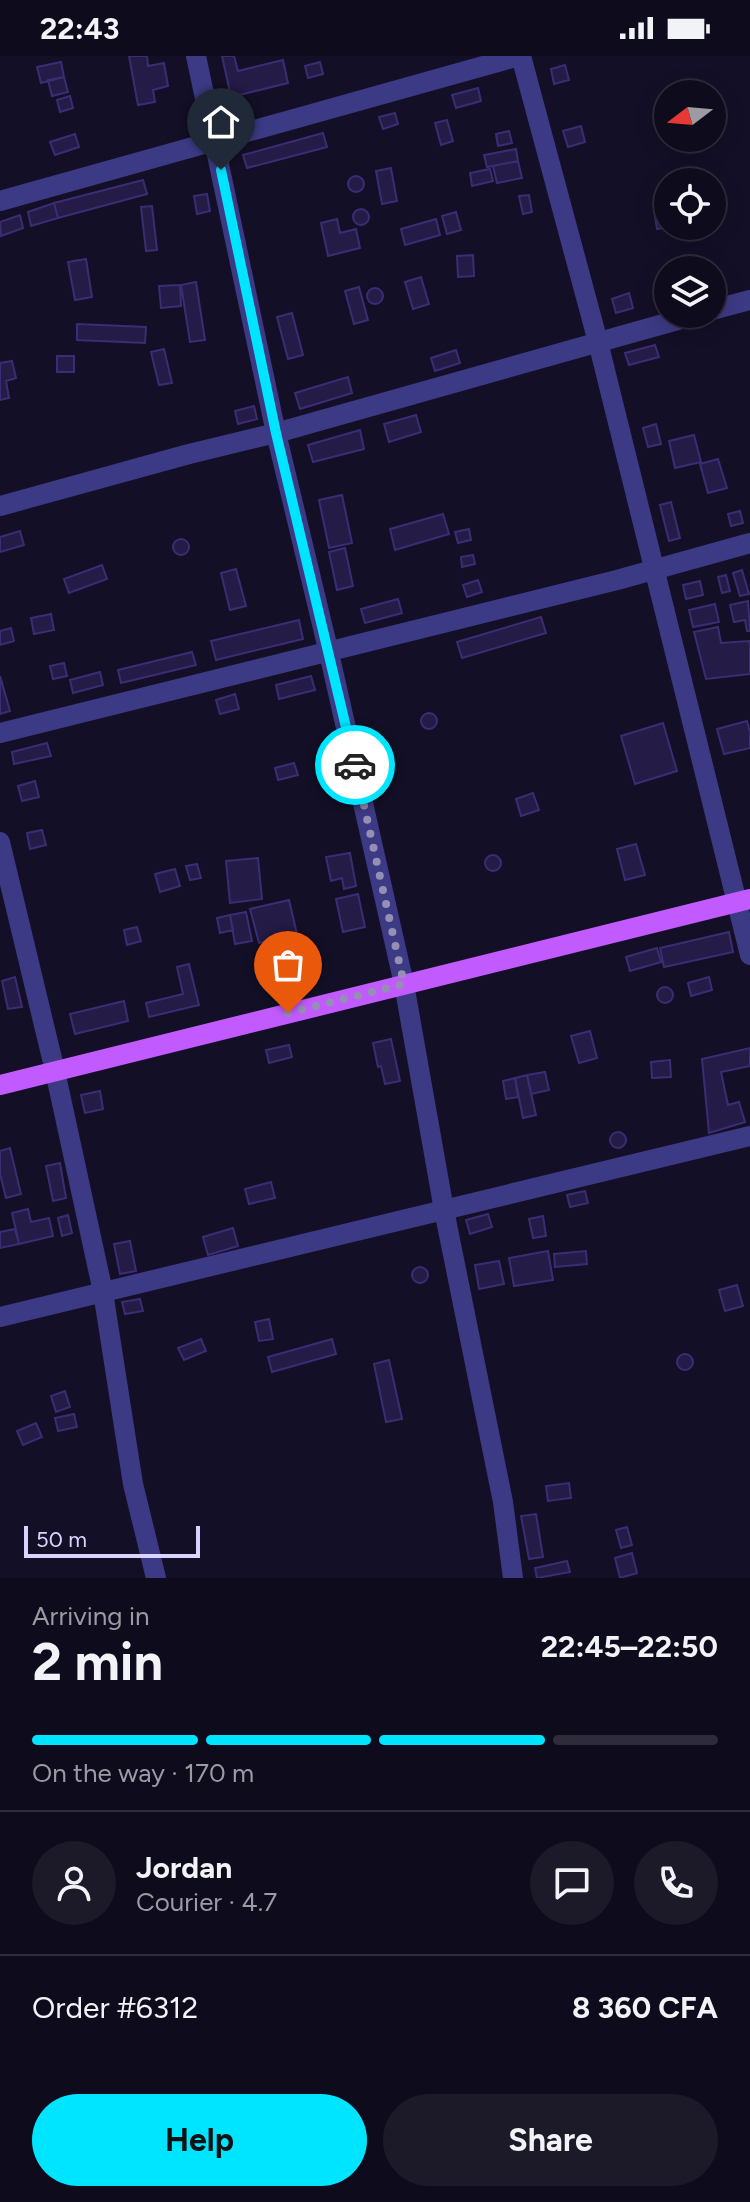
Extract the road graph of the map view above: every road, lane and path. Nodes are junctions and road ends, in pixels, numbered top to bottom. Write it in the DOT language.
graph roads {
  1 [pos="196,56"];
  2 [pos="520,56"];
  3 [pos="215,141"];
  4 [pos="0,201"];
  5 [pos="750,300"];
  6 [pos="726,306"];
  7 [pos="654,326"];
  8 [pos="598,342"];
  9 [pos="276,433"];
  10 [pos="0,506"];
  11 [pos="750,543"];
  12 [pos="656,569"];
  13 [pos="329,653"];
  14 [pos="0,733"];
  15 [pos="0,842"];
  16 [pos="743,901"];
  17 [pos="750,955"];
  18 [pos="404,984"];
  19 [pos="55,1071"];
  20 [pos="0,1085"];
  21 [pos="750,1136"];
  22 [pos="444,1210"];
  23 [pos="103,1292"];
  24 [pos="0,1317"];
  25 [pos="156,1578"];
  26 [pos="513,1578"];
  1 -- 3 [label="street"];
  2 -- 3 [label="street"];
  2 -- 8 [label="street"];
  3 -- 4 [label="street"];
  3 -- 9 [label="street"];
  5 -- 6 [label="street"];
  7 -- 8 [label="street"];
  8 -- 9 [label="street"];
  8 -- 12 [label="street"];
  9 -- 10 [label="street"];
  9 -- 13 [label="street"];
  11 -- 12 [label="street"];
  12 -- 13 [label="street"];
  12 -- 16 [label="street"];
  13 -- 14 [label="street"];
  13 -- 18 [label="street"];
  15 -- 19 [label="street"];
  16 -- 17 [label="street"];
  16 -- 18 [label="main road"];
  18 -- 19 [label="main road"];
  18 -- 22 [label="street"];
  19 -- 20 [label="main road"];
  19 -- 23 [label="street"];
  21 -- 22 [label="street"];
  22 -- 23 [label="street"];
  22 -- 26 [label="street"];
  23 -- 24 [label="street"];
  23 -- 25 [label="street"];
}
